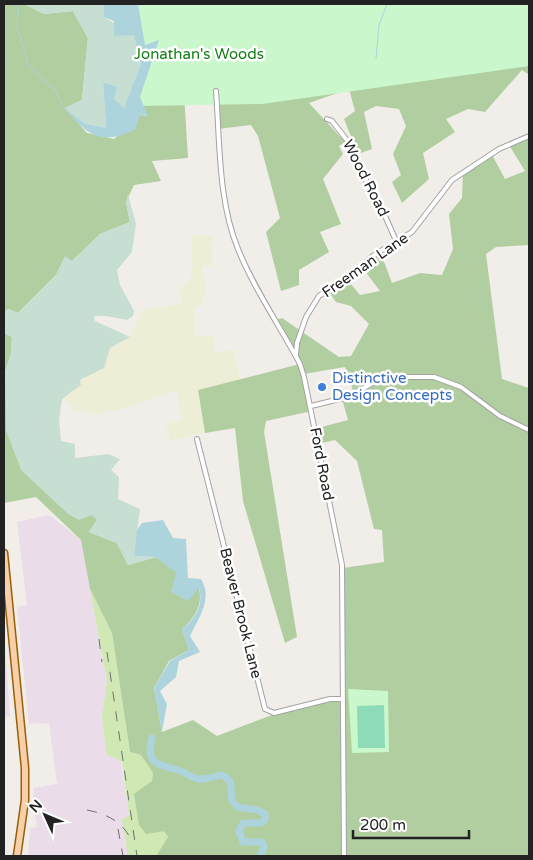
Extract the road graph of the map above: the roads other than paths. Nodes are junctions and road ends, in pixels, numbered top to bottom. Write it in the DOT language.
graph roads {
  1 [pos="216,91"];
  2 [pos="327,120"];
  3 [pos="529,136"];
  4 [pos="397,243"];
  5 [pos="296,357"];
  6 [pos="311,406"];
  7 [pos="529,430"];
  8 [pos="197,439"];
  9 [pos="4,553"];
  10 [pos="343,699"];
  11 [pos="17,856"];
  12 [pos="344,856"];
  1 -- 5 [label="street, Ford Road"];
  2 -- 4 [label="street, Wood Road"];
  3 -- 4 [label="street, Freeman Lane"];
  4 -- 5 [label="street, Freeman Lane"];
  5 -- 6 [label="street, Ford Road"];
  6 -- 7 [label="street"];
  6 -- 10 [label="street, Ford Road"];
  8 -- 10 [label="street, Beaver Brook Lane"];
  9 -- 11 [label="main road"];
  10 -- 12 [label="street, Ford Road"];
}
